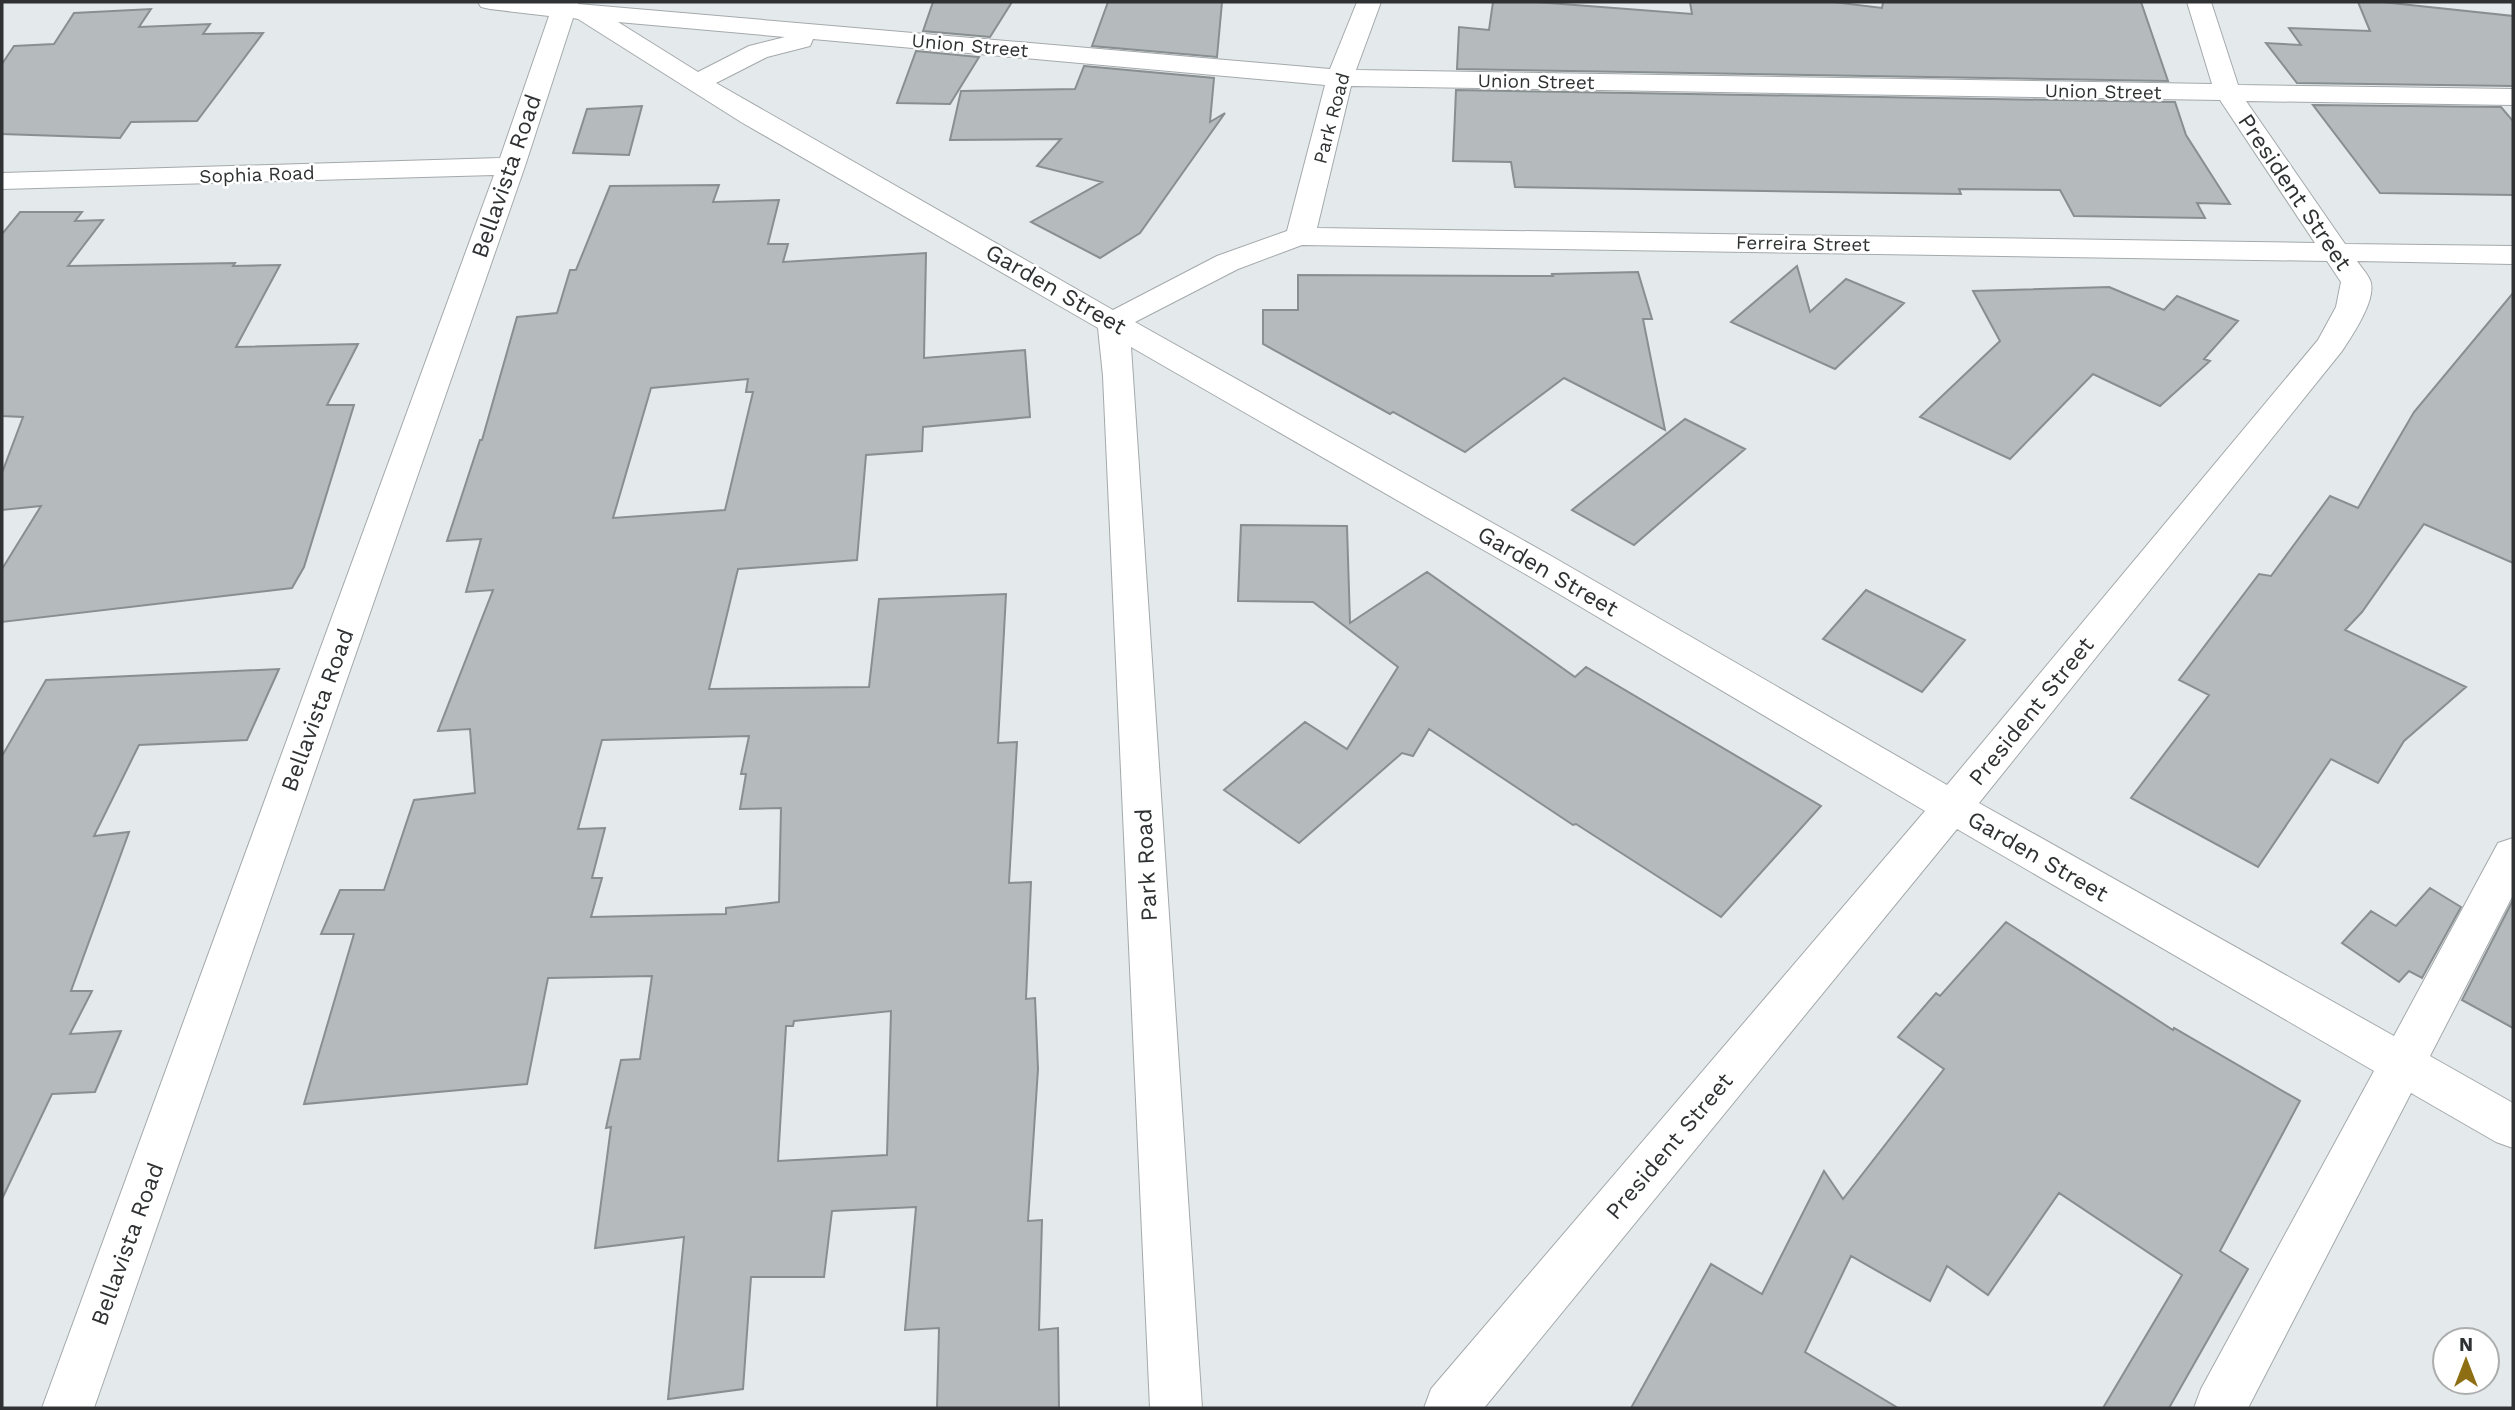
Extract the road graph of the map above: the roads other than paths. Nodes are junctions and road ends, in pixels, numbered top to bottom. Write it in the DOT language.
graph roads {
  1 [pos="490,2"];
  2 [pos="1369,2"];
  3 [pos="2199,2"];
  4 [pos="570,8"];
  5 [pos="887,38"];
  6 [pos="1340,78"];
  7 [pos="697,83"];
  8 [pos="2228,93"];
  9 [pos="2513,97"];
  10 [pos="512,166"];
  11 [pos="2,181"];
  12 [pos="1300,236"];
  13 [pos="2336,253"];
  14 [pos="2513,256"];
  15 [pos="1113,322"];
  16 [pos="1952,807"];
  17 [pos="2513,855"];
  18 [pos="2404,1065"];
  19 [pos="2513,1126"];
  20 [pos="68,1408"];
  21 [pos="1176,1408"];
  22 [pos="1450,1408"];
  23 [pos="2220,1408"];
  1 -- 4 [label="street, Union Street"];
  2 -- 6 [label="street, Park Road"];
  3 -- 8 [label="street, President Street"];
  4 -- 5 [label="street, Union Street"];
  4 -- 7 [label="street, Garden Street"];
  4 -- 10 [label="street, Bellavista Road"];
  5 -- 6 [label="street, Union Street"];
  5 -- 7 [label="street"];
  6 -- 8 [label="street, Union Street"];
  6 -- 12 [label="street, Park Road"];
  7 -- 15 [label="street, Garden Street"];
  8 -- 9 [label="street, Union Street"];
  8 -- 13 [label="street, President Street"];
  10 -- 11 [label="street, Sophia Road"];
  10 -- 20 [label="street, Bellavista Road"];
  12 -- 13 [label="street, Ferreira Street"];
  12 -- 15 [label="street, Ferreira Street"];
  13 -- 14 [label="street, Ferreira Street"];
  13 -- 16 [label="street, President Street"];
  15 -- 16 [label="street, Garden Street"];
  15 -- 21 [label="street, Park Road"];
  16 -- 18 [label="street, Garden Street"];
  16 -- 22 [label="street, President Street"];
  17 -- 18 [label="street"];
  18 -- 19 [label="street, Garden Street"];
  18 -- 23 [label="street"];
}
